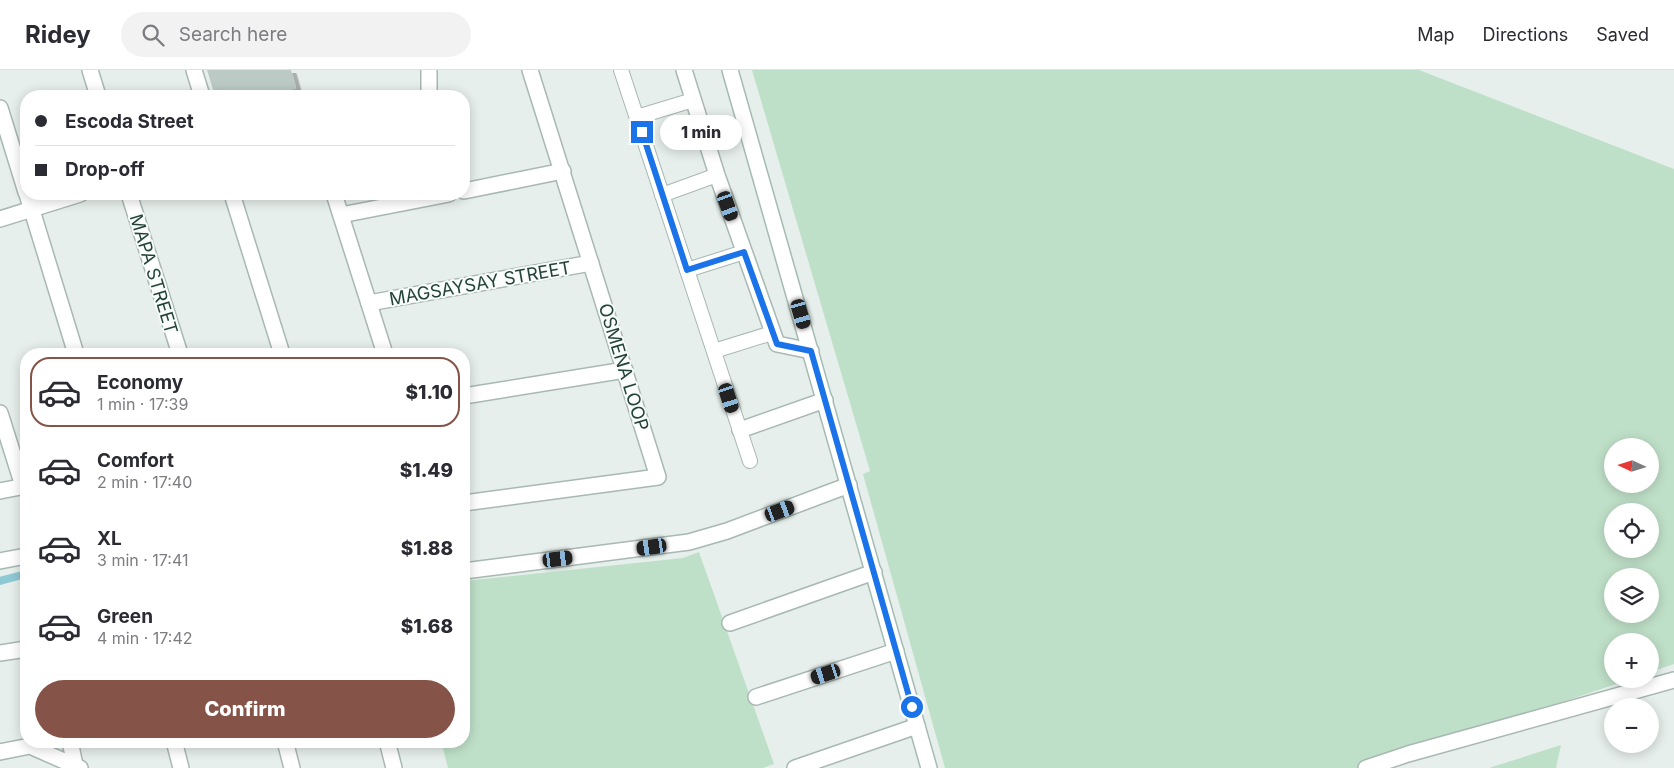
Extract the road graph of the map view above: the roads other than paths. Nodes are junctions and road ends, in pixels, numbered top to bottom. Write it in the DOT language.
graph roads {
  1 [pos="90,70"];
  2 [pos="194,70"];
  3 [pos="429,70"];
  4 [pos="530,70"];
  5 [pos="621,70"];
  6 [pos="684,70"];
  7 [pos="730,70"];
  8 [pos="96,90"];
  9 [pos="200,90"];
  10 [pos="429,90"];
  11 [pos="694,100"];
  12 [pos="1,116"];
  13 [pos="637,117"];
  14 [pos="563,171"];
  15 [pos="20,175"];
  16 [pos="717,175"];
  17 [pos="470,190"];
  18 [pos="662,194"];
  19 [pos="29,200"];
  20 [pos="61,200"];
  21 [pos="131,200"];
  22 [pos="234,200"];
  23 [pos="336,200"];
  24 [pos="420,200"];
  25 [pos="32,209"];
  26 [pos="341,216"];
  27 [pos="0,219"];
  28 [pos="744,252"];
  29 [pos="591,263"];
  30 [pos="687,270"];
  31 [pos="369,303"];
  32 [pos="772,333"];
  33 [pos="74,348"];
  34 [pos="178,348"];
  35 [pos="280,348"];
  36 [pos="383,348"];
  37 [pos="714,351"];
  38 [pos="811,351"];
  39 [pos="625,370"];
  40 [pos="470,395"];
  41 [pos="825,400"];
  42 [pos="0,413"];
  43 [pos="740,430"];
  44 [pos="750,460"];
  45 [pos="20,471"];
  46 [pos="849,485"];
  47 [pos="20,487"];
  48 [pos="0,491"];
  49 [pos="470,502"];
  50 [pos="20,557"];
  51 [pos="0,561"];
  52 [pos="470,570"];
  53 [pos="874,572"];
  54 [pos="730,623"];
  55 [pos="20,649"];
  56 [pos="896,650"];
  57 [pos="0,653"];
  58 [pos="1674,680"];
  59 [pos="756,697"];
  60 [pos="917,726"];
  61 [pos="20,748"];
  62 [pos="34,748"];
  63 [pos="72,748"];
  64 [pos="176,748"];
  65 [pos="287,748"];
  66 [pos="389,748"];
  67 [pos="0,752"];
  68 [pos="77,767"];
  69 [pos="181,768"];
  70 [pos="292,768"];
  71 [pos="394,768"];
  72 [pos="795,768"];
  73 [pos="929,768"];
  74 [pos="1366,768"];
  1 -- 8 [label="street"];
  2 -- 9 [label="street"];
  3 -- 10 [label="street"];
  4 -- 14 [label="street, OSMENA LOOP"];
  5 -- 13 [label="lane"];
  6 -- 11 [label="street"];
  7 -- 38 [label="street"];
  11 -- 13 [label="lane"];
  11 -- 16 [label="street"];
  12 -- 15 [label="street"];
  13 -- 18 [label="lane"];
  14 -- 17 [label="street"];
  14 -- 29 [label="street, OSMENA LOOP"];
  16 -- 18 [label="lane"];
  16 -- 28 [label="street"];
  18 -- 30 [label="lane"];
  19 -- 25 [label="street"];
  20 -- 25 [label="street"];
  21 -- 34 [label="street, MAPA STREET"];
  22 -- 35 [label="street"];
  23 -- 26 [label="street"];
  24 -- 26 [label="street"];
  25 -- 27 [label="street"];
  25 -- 33 [label="street"];
  26 -- 31 [label="street"];
  28 -- 30 [label="lane"];
  28 -- 32 [label="street"];
  29 -- 31 [label="street, MAGSAYSAY STREET"];
  29 -- 39 [label="street, OSMENA LOOP"];
  30 -- 37 [label="lane"];
  31 -- 36 [label="street"];
  32 -- 37 [label="lane"];
  32 -- 38 [label="street"];
  37 -- 43 [label="lane"];
  38 -- 41 [label="street"];
  39 -- 40 [label="street"];
  39 -- 49 [label="street, OSMENA LOOP"];
  41 -- 43 [label="street"];
  41 -- 46 [label="street"];
  42 -- 45 [label="street"];
  43 -- 44 [label="lane"];
  46 -- 52 [label="street"];
  46 -- 53 [label="street"];
  47 -- 48 [label="street"];
  50 -- 51 [label="street"];
  53 -- 54 [label="street"];
  53 -- 56 [label="street"];
  55 -- 57 [label="street"];
  56 -- 59 [label="street"];
  56 -- 60 [label="street"];
  58 -- 74 [label="street"];
  60 -- 72 [label="street"];
  60 -- 73 [label="street"];
  61 -- 67 [label="street"];
  62 -- 68 [label="street"];
  63 -- 68 [label="street"];
  64 -- 69 [label="street"];
  65 -- 70 [label="street"];
  66 -- 71 [label="street"];
}
